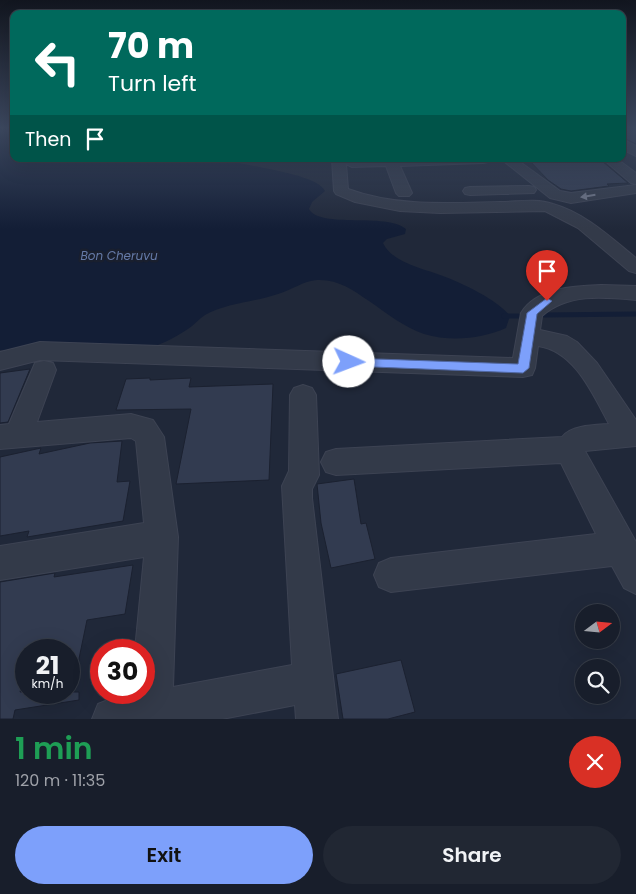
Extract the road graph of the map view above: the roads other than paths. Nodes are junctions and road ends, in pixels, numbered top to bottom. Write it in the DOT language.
graph roads {
  1 [pos="346,162"];
  2 [pos="392,162"];
  3 [pos="512,162"];
  4 [pos="626,162"];
  5 [pos="636,180"];
  6 [pos="636,189"];
  7 [pos="528,190"];
  8 [pos="452,192"];
  9 [pos="404,193"];
  10 [pos="423,193"];
  11 [pos="367,194"];
  12 [pos="636,267"];
  13 [pos="636,293"];
  14 [pos="528,337"];
  15 [pos="0,361"];
  16 [pos="44,370"];
  17 [pos="304,395"];
  18 [pos="633,434"];
  19 [pos="9,436"];
  20 [pos="569,450"];
  21 [pos="336,462"];
  22 [pos="162,537"];
  23 [pos="628,562"];
  24 [pos="0,563"];
  25 [pos="391,575"];
  26 [pos="315,700"];
  27 [pos="132,715"];
  1 -- 12 [label="street"];
  2 -- 9 [label="street"];
  6 -- 3 [label="street, one-way"];
  4 -- 5 [label="street"];
  7 -- 8 [label="street"];
  9 -- 10 [label="street"];
  9 -- 11 [label="street"];
  13 -- 14 [label="street"];
  14 -- 15 [label="street"];
  14 -- 18 [label="street"];
  16 -- 19 [label="street"];
  17 -- 26 [label="street"];
  18 -- 20 [label="street"];
  19 -- 22 [label="street"];
  20 -- 21 [label="street"];
  20 -- 23 [label="street"];
  22 -- 24 [label="street"];
  22 -- 27 [label="street"];
  23 -- 25 [label="street"];
  26 -- 27 [label="street"];
}
